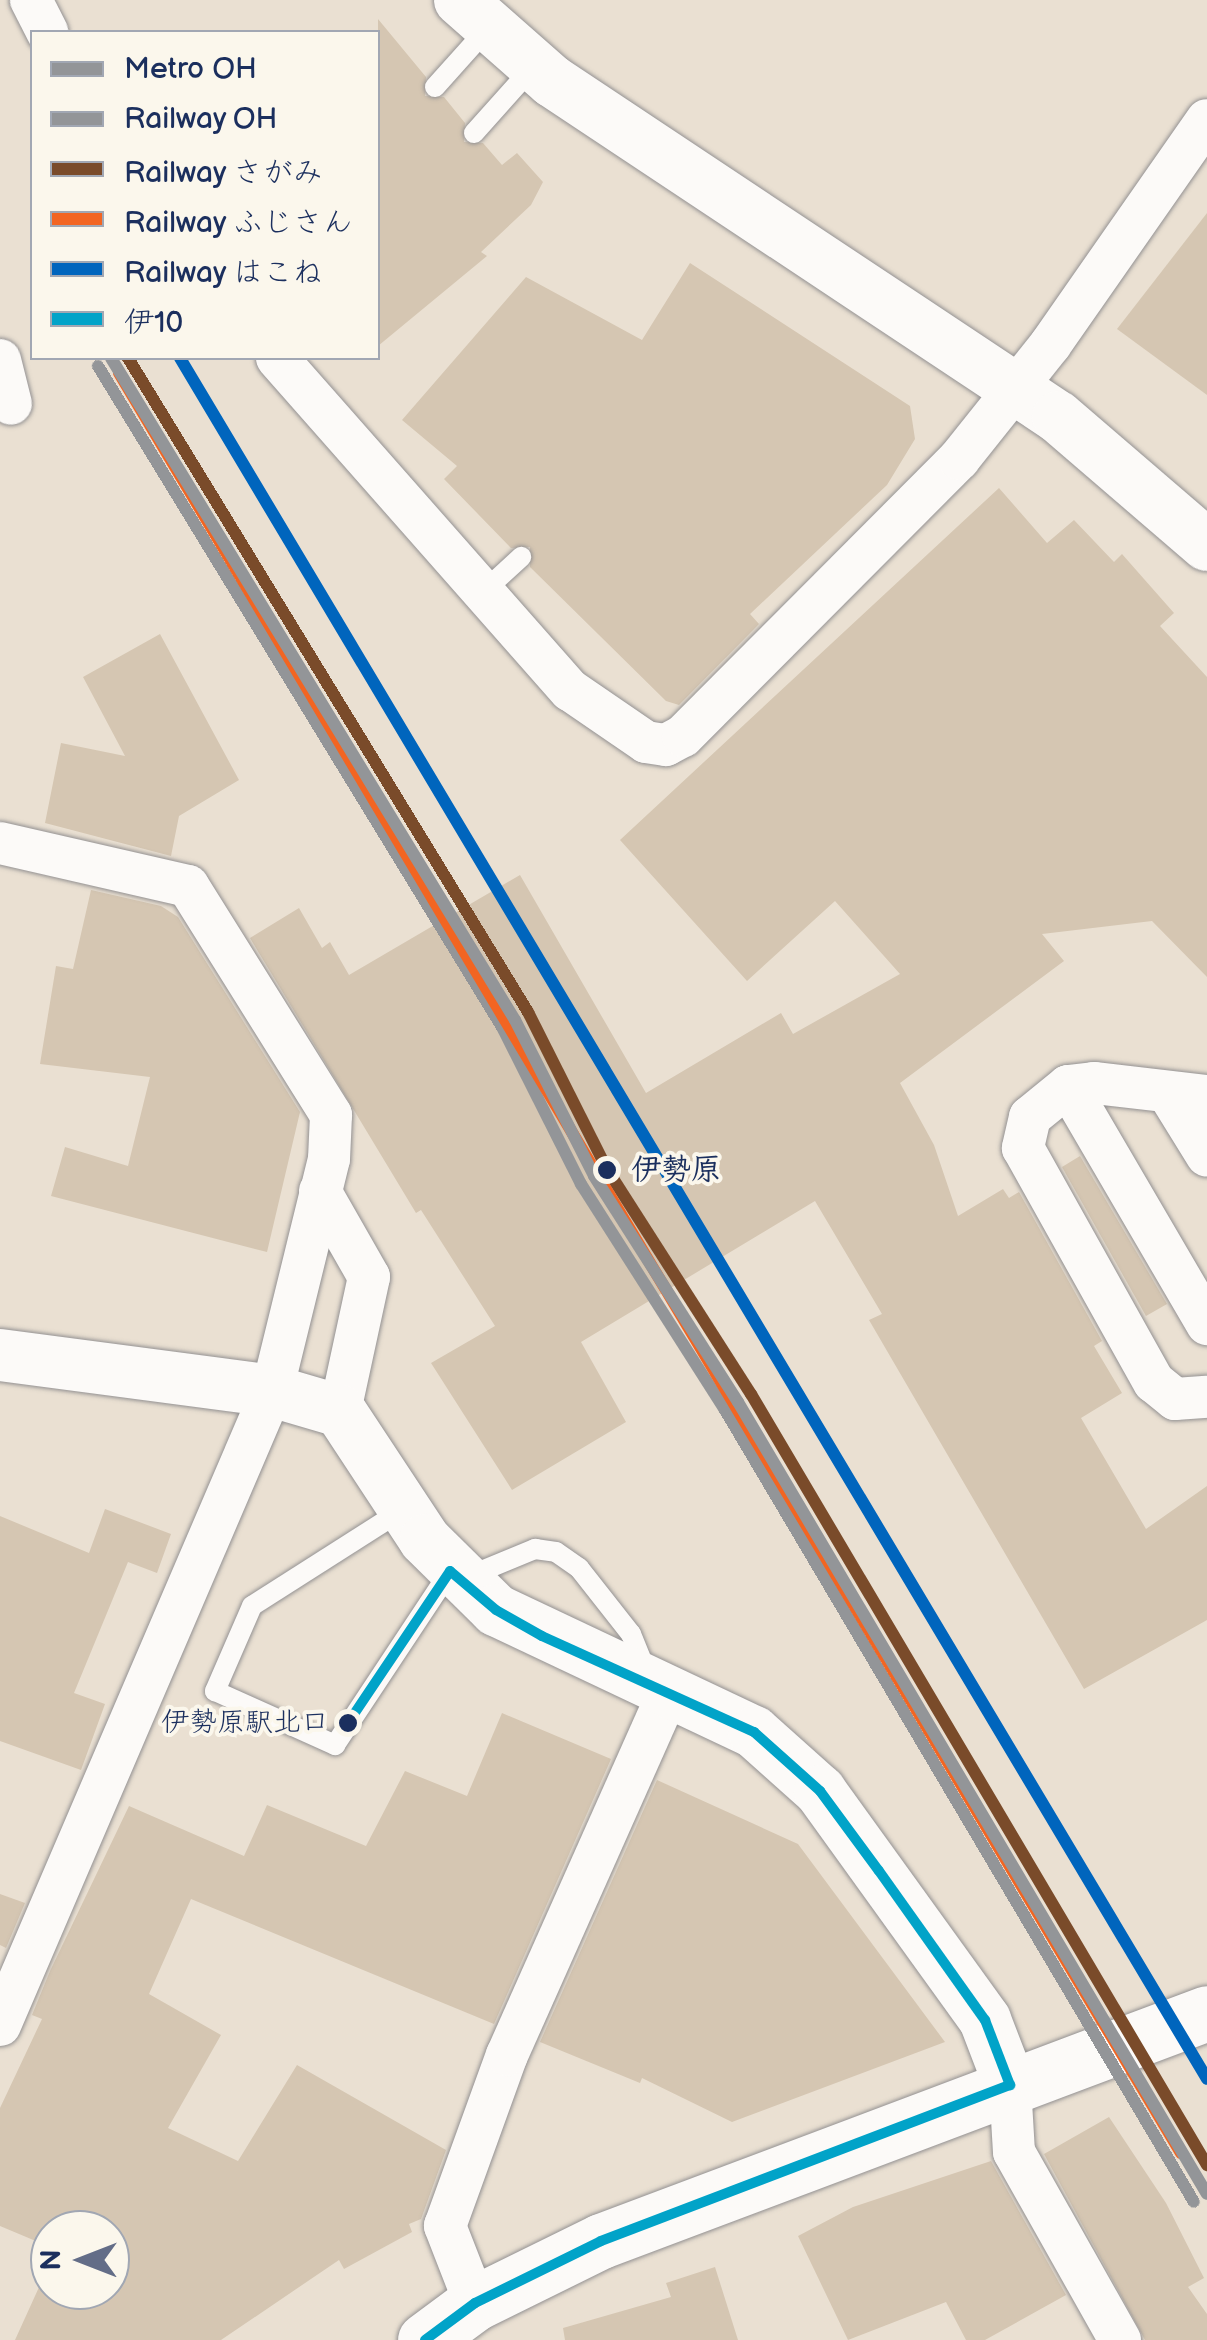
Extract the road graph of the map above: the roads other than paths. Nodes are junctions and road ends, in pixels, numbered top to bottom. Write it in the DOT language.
graph roads {
  1 [pos="31,0"];
  2 [pos="473,14"];
  3 [pos="46,30"];
  4 [pos="533,66"];
  5 [pos="435,87"];
  6 [pos="1207,120"];
  7 [pos="474,133"];
  8 [pos="0,360"];
  9 [pos="279,360"];
  10 [pos="1017,389"];
  11 [pos="5,406"];
  12 [pos="1207,545"];
  13 [pos="521,557"];
  14 [pos="484,592"];
  15 [pos="0,843"];
  16 [pos="1068,1086"];
  17 [pos="1189,1096"];
  18 [pos="1207,1156"];
  19 [pos="320,1191"];
  20 [pos="1207,1324"];
  21 [pos="0,1354"];
  22 [pos="272,1391"];
  23 [pos="1207,1398"];
  24 [pos="340,1411"];
  25 [pos="404,1509"];
  26 [pos="456,1575"];
  27 [pos="660,1686"];
  28 [pos="1206,2015"];
  29 [pos="0,2025"];
  30 [pos="1010,2085"];
  31 [pos="475,2303"];
  32 [pos="425,2340"];
  33 [pos="1120,2340"];
  1 -- 3 [label="street"];
  2 -- 4 [label="street"];
  2 -- 5 [label="lane"];
  4 -- 7 [label="lane"];
  4 -- 10 [label="street"];
  6 -- 10 [label="street"];
  8 -- 11 [label="street"];
  9 -- 14 [label="street"];
  10 -- 12 [label="street"];
  10 -- 14 [label="street"];
  13 -- 14 [label="lane"];
  15 -- 19 [label="street"];
  16 -- 17 [label="street"];
  16 -- 20 [label="street"];
  16 -- 23 [label="street"];
  17 -- 18 [label="street"];
  19 -- 22 [label="street"];
  19 -- 24 [label="street"];
  21 -- 22 [label="street"];
  22 -- 24 [label="street"];
  22 -- 29 [label="street"];
  24 -- 25 [label="street"];
  25 -- 26 [label="street"];
  25 -- 26 [label="lane"];
  26 -- 27 [label="street"];
  26 -- 27 [label="lane"];
  27 -- 30 [label="street"];
  27 -- 31 [label="street"];
  28 -- 30 [label="main road"];
  30 -- 31 [label="main road"];
  30 -- 33 [label="street"];
  31 -- 32 [label="main road"];
}
